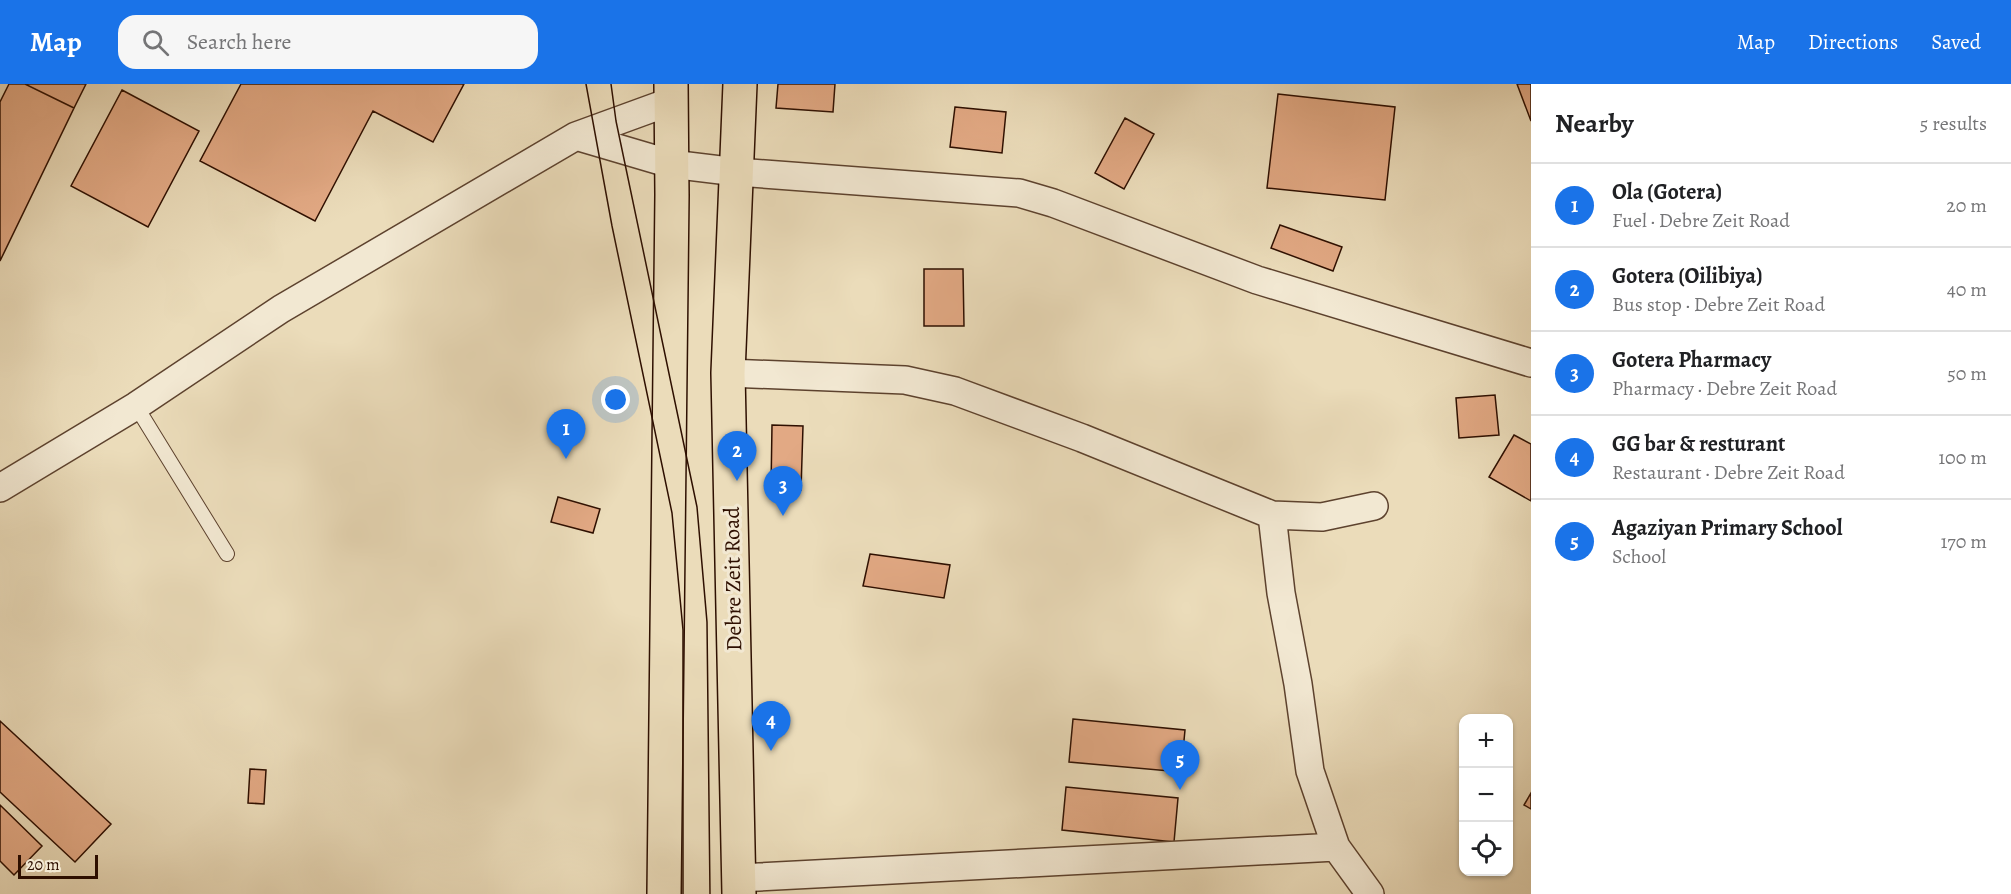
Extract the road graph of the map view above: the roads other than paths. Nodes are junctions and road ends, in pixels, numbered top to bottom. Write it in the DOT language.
graph roads {
  1 [pos="740,84"];
  2 [pos="671,92"];
  3 [pos="576,136"];
  4 [pos="671,164"];
  5 [pos="737,172"];
  6 [pos="1531,363"];
  7 [pos="728,373"];
  8 [pos="136,406"];
  9 [pos="0,488"];
  10 [pos="1374,506"];
  11 [pos="1272,515"];
  12 [pos="227,554"];
  13 [pos="1336,847"];
  14 [pos="739,886"];
  15 [pos="664,894"];
  16 [pos="1370,894"];
  1 -- 5 [label="main road, Debre Zeit Road"];
  2 -- 3 [label="street"];
  2 -- 4 [label="main road"];
  3 -- 4 [label="street"];
  3 -- 8 [label="street"];
  4 -- 5 [label="street"];
  4 -- 15 [label="main road"];
  5 -- 6 [label="street"];
  5 -- 7 [label="main road, Debre Zeit Road"];
  7 -- 11 [label="street"];
  7 -- 14 [label="main road, Debre Zeit Road"];
  8 -- 9 [label="street"];
  8 -- 12 [label="lane"];
  10 -- 11 [label="street"];
  11 -- 13 [label="street"];
  13 -- 14 [label="street"];
  13 -- 16 [label="street"];
}
